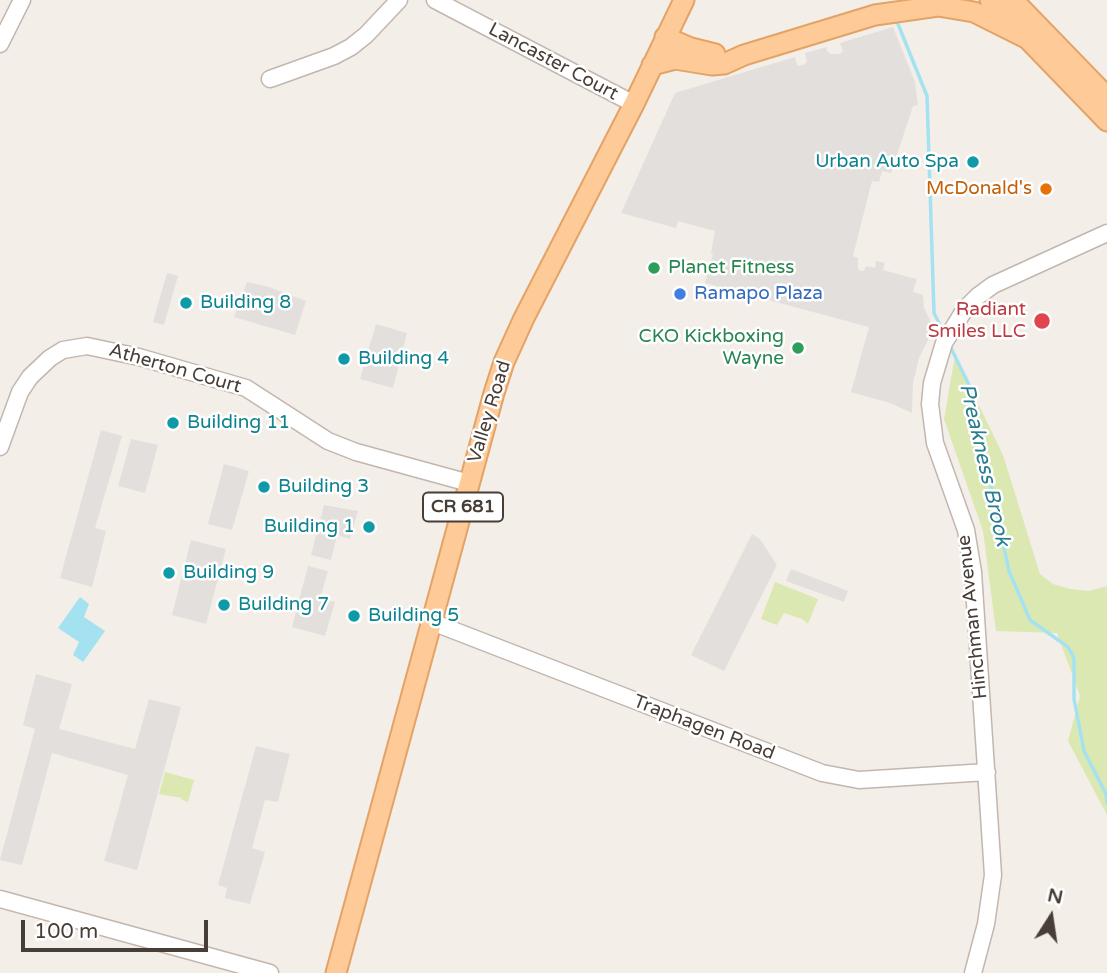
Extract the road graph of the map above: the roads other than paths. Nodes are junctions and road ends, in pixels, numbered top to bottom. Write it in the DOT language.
graph roads {
  1 [pos="22,0"];
  2 [pos="399,0"];
  3 [pos="435,0"];
  4 [pos="684,0"];
  5 [pos="892,0"];
  6 [pos="990,0"];
  7 [pos="1013,0"];
  8 [pos="875,15"];
  9 [pos="665,37"];
  10 [pos="1028,39"];
  11 [pos="0,44"];
  12 [pos="744,55"];
  13 [pos="652,65"];
  14 [pos="270,79"];
  15 [pos="1107,97"];
  16 [pos="634,104"];
  17 [pos="1107,121"];
  18 [pos="1107,233"];
  19 [pos="0,447"];
  20 [pos="469,483"];
  21 [pos="432,622"];
  22 [pos="987,772"];
  23 [pos="0,898"];
  24 [pos="270,973"];
  25 [pos="336,973"];
  26 [pos="973,973"];
  1 -- 11 [label="street"];
  2 -- 14 [label="street"];
  3 -- 16 [label="street, Lancaster Court"];
  4 -- 9 [label="main road, Valley Road / CR 681"];
  5 -- 8 [label="main road"];
  6 -- 10 [label="main road"];
  7 -- 15 [label="main road"];
  8 -- 10 [label="main road"];
  8 -- 12 [label="main road"];
  9 -- 12 [label="main road"];
  9 -- 13 [label="main road, Valley Road / CR 681"];
  10 -- 17 [label="main road"];
  12 -- 13 [label="main road"];
  13 -- 16 [label="main road, Valley Road / CR 681"];
  16 -- 20 [label="main road, Valley Road / CR 681"];
  18 -- 22 [label="street, Hinchman Avenue"];
  19 -- 20 [label="street, Atherton Court"];
  20 -- 21 [label="main road, Valley Road / CR 681"];
  21 -- 22 [label="street, Traphagen Road"];
  21 -- 25 [label="main road, Valley Road / CR 681"];
  22 -- 26 [label="street, Hinchman Avenue"];
  23 -- 24 [label="street"];
}
